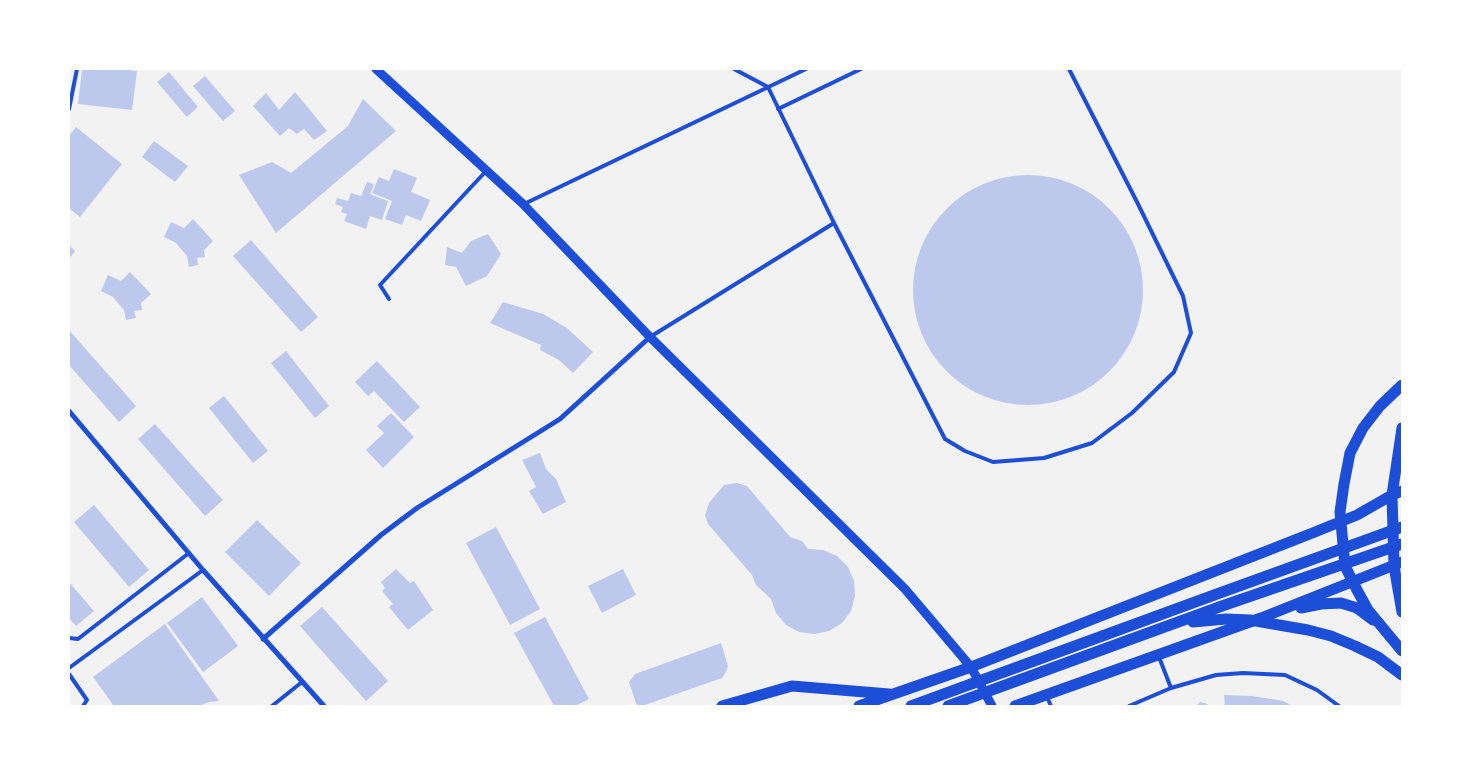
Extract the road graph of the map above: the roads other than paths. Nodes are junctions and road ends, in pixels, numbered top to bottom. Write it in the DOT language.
graph roads {
  1 [pos="77,69"];
  2 [pos="376,69"];
  3 [pos="734,69"];
  4 [pos="806,69"];
  5 [pos="861,69"];
  6 [pos="1069,69"];
  7 [pos="768,87"];
  8 [pos="778,109"];
  9 [pos="69,110"];
  10 [pos="487,170"];
  11 [pos="524,204"];
  12 [pos="834,223"];
  13 [pos="389,299"];
  14 [pos="650,337"];
  15 [pos="1402,385"];
  16 [pos="69,411"];
  17 [pos="1402,428"];
  18 [pos="1397,493"];
  19 [pos="1402,527"];
  20 [pos="1402,544"];
  21 [pos="189,554"];
  22 [pos="1398,564"];
  23 [pos="203,570"];
  24 [pos="1402,612"];
  25 [pos="1261,618"];
  26 [pos="1164,627"];
  27 [pos="69,638"];
  28 [pos="263,639"];
  29 [pos="1402,651"];
  30 [pos="1158,655"];
  31 [pos="1402,655"];
  32 [pos="971,667"];
  33 [pos="69,668"];
  34 [pos="69,674"];
  35 [pos="1402,675"];
  36 [pos="302,682"];
  37 [pos="1171,688"];
  38 [pos="894,694"];
  39 [pos="1048,701"];
  40 [pos="83,706"];
  41 [pos="272,706"];
  42 [pos="324,706"];
  43 [pos="722,706"];
  44 [pos="859,706"];
  45 [pos="911,706"];
  46 [pos="948,706"];
  47 [pos="992,706"];
  48 [pos="1015,706"];
  49 [pos="1129,706"];
  50 [pos="1339,706"];
  1 -- 9 [label="lane"];
  2 -- 10 [label="street"];
  3 -- 7 [label="lane"];
  4 -- 7 [label="lane"];
  5 -- 8 [label="lane"];
  6 -- 12 [label="lane"];
  7 -- 8 [label="lane"];
  7 -- 11 [label="lane"];
  8 -- 12 [label="lane"];
  10 -- 11 [label="street"];
  10 -- 13 [label="lane"];
  11 -- 14 [label="street"];
  12 -- 14 [label="lane"];
  14 -- 28 [label="street"];
  14 -- 32 [label="street"];
  15 -- 29 [label="main road"];
  16 -- 21 [label="street"];
  17 -- 18 [label="main road"];
  18 -- 22 [label="main road"];
  18 -- 32 [label="main road"];
  19 -- 45 [label="main road"];
  20 -- 26 [label="main road"];
  21 -- 23 [label="street"];
  21 -- 27 [label="lane"];
  22 -- 24 [label="main road"];
  22 -- 25 [label="main road"];
  23 -- 28 [label="street"];
  23 -- 33 [label="lane"];
  25 -- 30 [label="main road"];
  25 -- 31 [label="main road"];
  26 -- 35 [label="main road"];
  26 -- 46 [label="main road"];
  28 -- 36 [label="street"];
  30 -- 37 [label="lane"];
  30 -- 39 [label="main road"];
  32 -- 38 [label="main road"];
  32 -- 47 [label="street"];
  34 -- 40 [label="lane"];
  36 -- 41 [label="lane"];
  36 -- 42 [label="street"];
  37 -- 49 [label="lane"];
  37 -- 50 [label="lane"];
  38 -- 43 [label="main road"];
  38 -- 44 [label="main road"];
  39 -- 48 [label="main road"];
}
